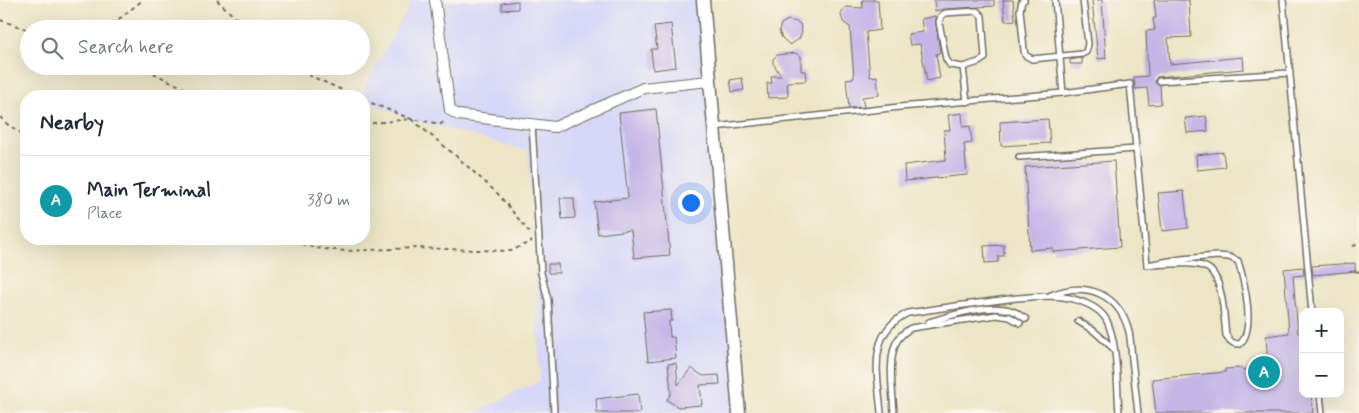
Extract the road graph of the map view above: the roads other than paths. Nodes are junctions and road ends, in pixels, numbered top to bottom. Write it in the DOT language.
graph roads {
  1 [pos="435,0"];
  2 [pos="703,0"];
  3 [pos="1024,0"];
  4 [pos="1055,0"];
  5 [pos="1083,0"];
  6 [pos="1283,0"];
  7 [pos="1061,56"];
  8 [pos="963,66"];
  9 [pos="1290,73"];
  10 [pos="709,81"];
  11 [pos="1159,81"];
  12 [pos="1063,93"];
  13 [pos="967,102"];
  14 [pos="532,124"];
  15 [pos="713,127"];
  16 [pos="1136,149"];
  17 [pos="1019,157"];
  18 [pos="1147,265"];
  19 [pos="1048,296"];
  20 [pos="1312,308"];
  21 [pos="1026,319"];
  22 [pos="1078,321"];
  23 [pos="1020,323"];
  24 [pos="912,328"];
  25 [pos="1114,350"];
  26 [pos="1320,398"];
  27 [pos="554,413"];
  28 [pos="739,413"];
  29 [pos="882,413"];
  30 [pos="894,413"];
  31 [pos="1119,413"];
  32 [pos="1138,413"];
  33 [pos="1322,413"];
  1 -- 14 [label="street"];
  2 -- 10 [label="street"];
  3 -- 7 [label="lane"];
  4 -- 7 [label="lane"];
  5 -- 7 [label="lane"];
  6 -- 9 [label="lane"];
  7 -- 12 [label="lane"];
  8 -- 8 [label="lane"];
  8 -- 13 [label="lane"];
  9 -- 11 [label="lane"];
  9 -- 20 [label="lane"];
  10 -- 14 [label="street"];
  10 -- 15 [label="street"];
  12 -- 13 [label="lane"];
  12 -- 16 [label="lane"];
  13 -- 15 [label="lane"];
  14 -- 27 [label="lane"];
  15 -- 28 [label="street"];
  16 -- 17 [label="lane"];
  16 -- 18 [label="lane"];
  18 -- 18 [label="lane"];
  19 -- 25 [label="lane"];
  19 -- 29 [label="lane"];
  19 -- 32 [label="lane"];
  21 -- 24 [label="lane"];
  22 -- 25 [label="lane"];
  23 -- 24 [label="lane"];
  24 -- 30 [label="lane"];
  25 -- 31 [label="lane"];
  26 -- 33 [label="lane"];
}
